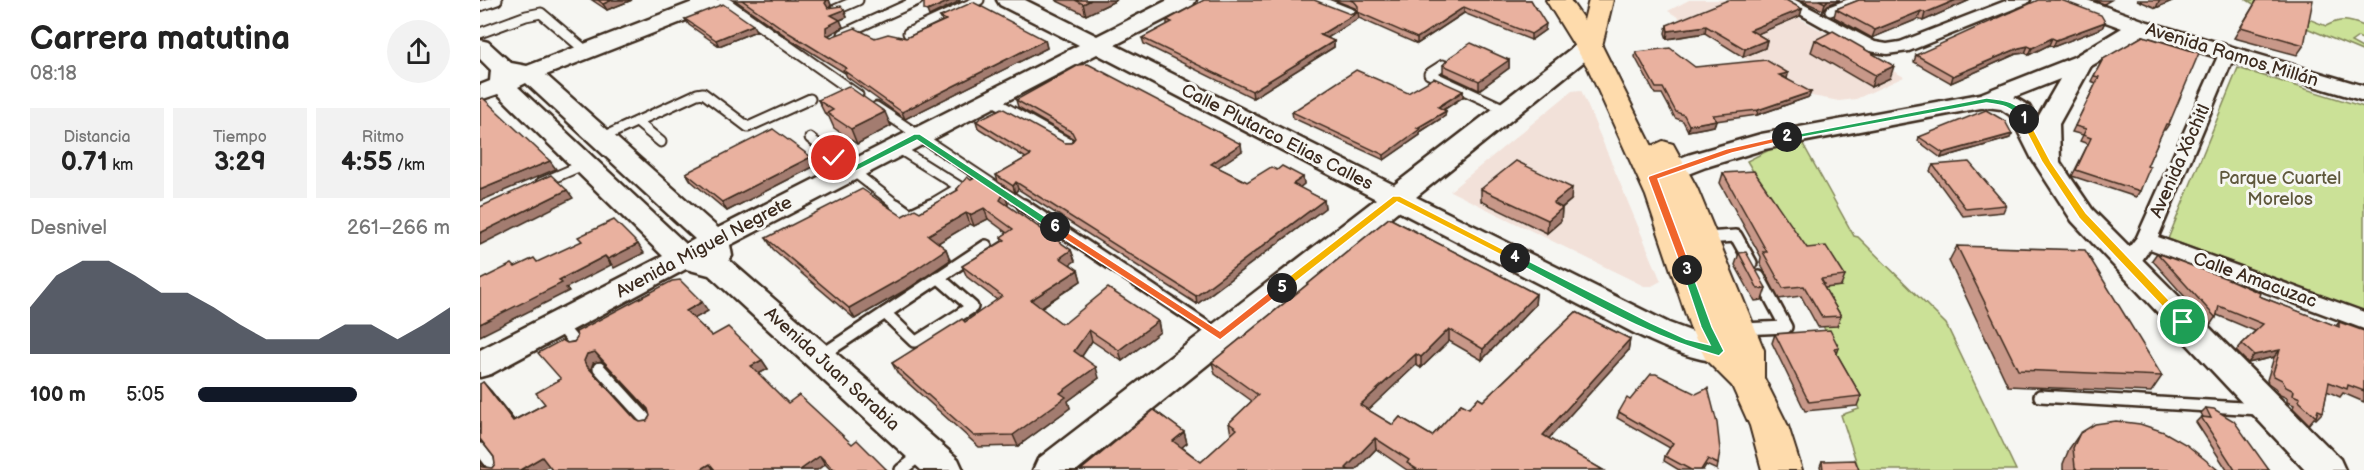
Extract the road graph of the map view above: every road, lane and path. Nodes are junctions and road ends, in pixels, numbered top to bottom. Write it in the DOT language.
graph roads {
  1 [pos="497,0"];
  2 [pos="717,0"];
  3 [pos="723,0"];
  4 [pos="858,0"];
  5 [pos="918,0"];
  6 [pos="979,0"];
  7 [pos="1008,0"];
  8 [pos="1185,0"];
  9 [pos="1317,0"];
  10 [pos="1558,0"];
  11 [pos="1783,0"];
  12 [pos="1859,0"];
  13 [pos="2022,0"];
  14 [pos="2067,0"];
  15 [pos="1594,5"];
  16 [pos="480,6"];
  17 [pos="835,10"];
  18 [pos="1830,11"];
  19 [pos="1352,14"];
  20 [pos="2140,27"];
  21 [pos="480,33"];
  22 [pos="908,33"];
  23 [pos="835,38"];
  24 [pos="1095,44"];
  25 [pos="1589,46"];
  26 [pos="480,47"];
  27 [pos="586,51"];
  28 [pos="2227,54"];
  29 [pos="2082,62"];
  30 [pos="1443,65"];
  31 [pos="530,74"];
  32 [pos="495,82"];
  33 [pos="2364,94"];
  34 [pos="810,99"];
  35 [pos="990,99"];
  36 [pos="1986,100"];
  37 [pos="1507,110"];
  38 [pos="637,122"];
  39 [pos="601,138"];
  40 [pos="810,138"];
  41 [pos="661,142"];
  42 [pos="907,142"];
  43 [pos="1070,144"];
  44 [pos="2047,162"];
  45 [pos="585,164"];
  46 [pos="850,171"];
  47 [pos="1663,173"];
  48 [pos="530,188"];
  49 [pos="1396,198"];
  50 [pos="1702,238"];
  51 [pos="2146,240"];
  52 [pos="986,246"];
  53 [pos="717,254"];
  54 [pos="683,258"];
  55 [pos="2127,264"];
  56 [pos="938,277"];
  57 [pos="885,313"];
  58 [pos="2364,321"];
  59 [pos="558,323"];
  60 [pos="1220,336"];
  61 [pos="576,344"];
  62 [pos="1737,352"];
  63 [pos="819,357"];
  64 [pos="480,365"];
  65 [pos="599,368"];
  66 [pos="2040,396"];
  67 [pos="2268,409"];
  68 [pos="649,423"];
  69 [pos="480,448"];
  70 [pos="924,464"];
  71 [pos="496,470"];
  72 [pos="1050,470"];
  73 [pos="1782,470"];
  74 [pos="2327,470"];
  1 -- 16 [label="lane"];
  2 -- 27 [label="main road"];
  3 -- 42 [label="lane"];
  4 -- 17 [label="lane"];
  5 -- 23 [label="lane"];
  6 -- 22 [label="lane"];
  7 -- 24 [label="main road, Calle Plutarco Elias Calles"];
  8 -- 24 [label="main road, Avenida Miguel Negrete"];
  9 -- 19 [label="lane"];
  10 -- 25 [label="main road"];
  11 -- 13 [label="street"];
  12 -- 18 [label="lane"];
  14 -- 20 [label="main road, Avenida Ramos Millán"];
  15 -- 25 [label="main road"];
  15 -- 47 [label="main road"];
  20 -- 28 [label="main road, Avenida Ramos Millán"];
  20 -- 29 [label="main road"];
  21 -- 27 [label="lane"];
  24 -- 35 [label="main road, Avenida Miguel Negrete"];
  24 -- 49 [label="main road, Calle Plutarco Elias Calles"];
  25 -- 37 [label="main road"];
  25 -- 47 [label="main road"];
  26 -- 32 [label="main road, Avenida Juan Sarabia"];
  27 -- 31 [label="main road"];
  28 -- 33 [label="main road, Avenida Ramos Millán"];
  28 -- 51 [label="street, Avenida Xóchitl"];
  29 -- 36 [label="main road"];
  29 -- 44 [label="main road"];
  30 -- 37 [label="lane"];
  31 -- 32 [label="main road, Avenida Juan Sarabia"];
  31 -- 39 [label="main road, Avenida Juan Sarabia"];
  32 -- 45 [label="main road, Avenida Juan Sarabia"];
  34 -- 38 [label="lane"];
  35 -- 42 [label="main road, Avenida Miguel Negrete"];
  35 -- 43 [label="lane"];
  36 -- 44 [label="main road"];
  36 -- 47 [label="main road"];
  37 -- 49 [label="main road"];
  38 -- 39 [label="lane"];
  38 -- 41 [label="lane"];
  39 -- 53 [label="main road, Avenida Juan Sarabia"];
  40 -- 46 [label="lane"];
  42 -- 46 [label="main road, Avenida Miguel Negrete"];
  42 -- 46 [label="lane"];
  42 -- 60 [label="lane"];
  44 -- 55 [label="main road"];
  45 -- 48 [label="lane"];
  45 -- 54 [label="main road, Avenida Juan Sarabia"];
  46 -- 53 [label="main road, Avenida Miguel Negrete"];
  47 -- 50 [label="main road"];
  47 -- 62 [label="main road"];
  49 -- 60 [label="main road"];
  49 -- 62 [label="main road, Calle Plutarco Elias Calles"];
  50 -- 62 [label="main road"];
  50 -- 62 [label="lane"];
  51 -- 55 [label="street, Avenida Xóchitl"];
  51 -- 58 [label="street, Calle Amacuzac"];
  52 -- 56 [label="lane"];
  53 -- 54 [label="main road, Avenida Juan Sarabia"];
  53 -- 63 [label="main road, Avenida Juan Sarabia"];
  54 -- 59 [label="main road, Avenida Miguel Negrete"];
  55 -- 67 [label="main road"];
  56 -- 57 [label="lane"];
  56 -- 57 [label="lane"];
  57 -- 63 [label="lane"];
  59 -- 61 [label="lane"];
  59 -- 64 [label="main road, Avenida Miguel Negrete"];
  60 -- 72 [label="main road"];
  62 -- 73 [label="main road"];
  63 -- 70 [label="main road, Avenida Juan Sarabia"];
  65 -- 68 [label="lane"];
  66 -- 67 [label="lane"];
  67 -- 74 [label="main road"];
  69 -- 71 [label="lane"];
}
